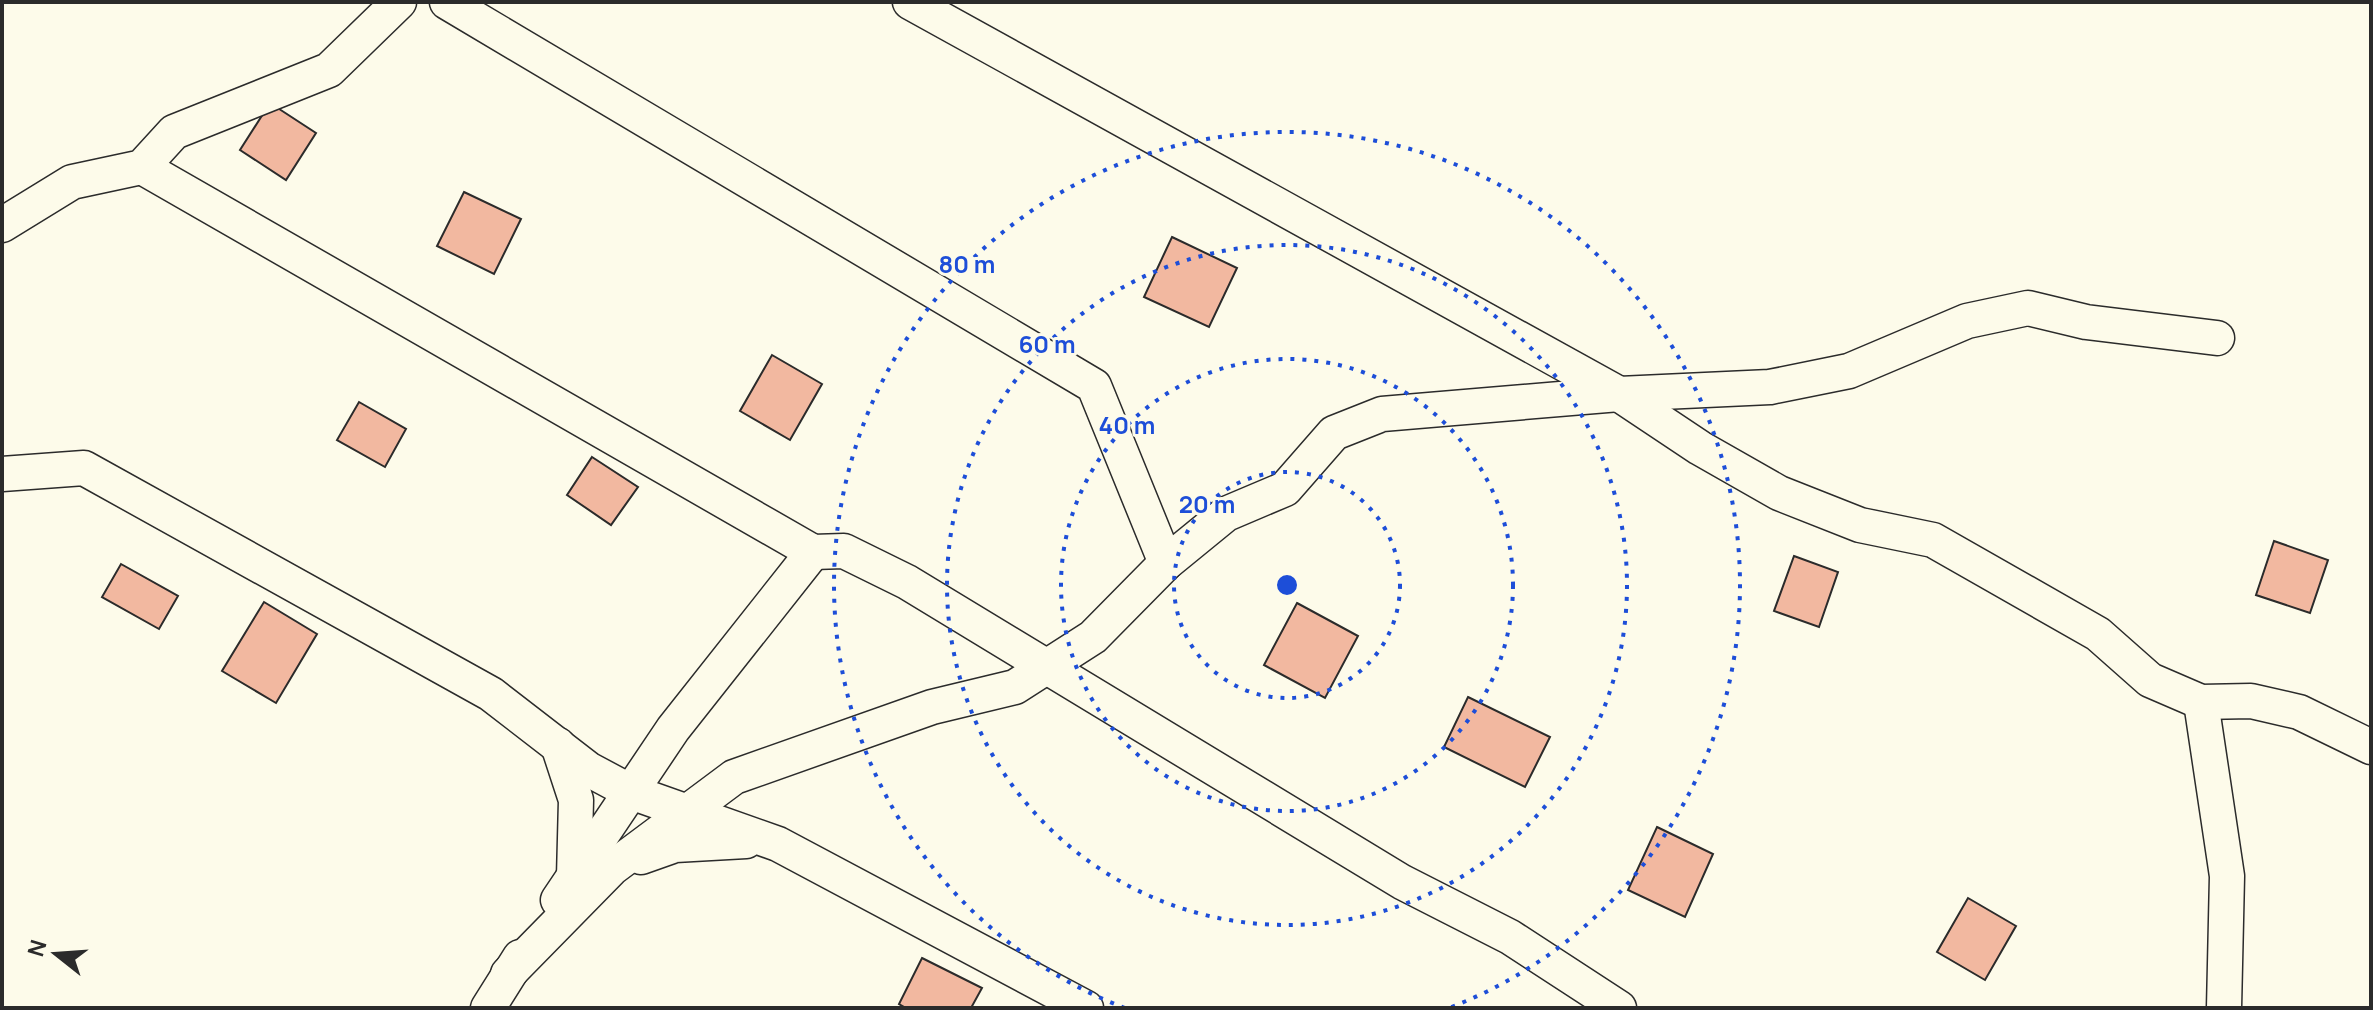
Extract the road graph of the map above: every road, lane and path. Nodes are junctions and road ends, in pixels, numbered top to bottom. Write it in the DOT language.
graph roads {
  1 [pos="399,2"];
  2 [pos="447,2"];
  3 [pos="910,2"];
  4 [pos="142,167"];
  5 [pos="2,225"];
  6 [pos="2217,338"];
  7 [pos="1619,394"];
  8 [pos="2,474"];
  9 [pos="813,552"];
  10 [pos="1166,563"];
  11 [pos="1048,665"];
  12 [pos="2201,702"];
  13 [pos="558,745"];
  14 [pos="2371,747"];
  15 [pos="631,792"];
  16 [pos="687,812"];
  17 [pos="778,844"];
  18 [pos="612,868"];
  19 [pos="574,877"];
  20 [pos="508,974"];
  21 [pos="488,1008"];
  22 [pos="1086,1008"];
  23 [pos="1619,1008"];
  24 [pos="2224,1008"];
  1 -- 4 [label="street"];
  2 -- 10 [label="street"];
  3 -- 7 [label="street"];
  4 -- 5 [label="street"];
  4 -- 9 [label="street"];
  6 -- 7 [label="street"];
  7 -- 10 [label="street"];
  7 -- 12 [label="street"];
  8 -- 13 [label="street"];
  9 -- 11 [label="street"];
  9 -- 15 [label="street"];
  10 -- 11 [label="street"];
  11 -- 16 [label="street"];
  11 -- 23 [label="street"];
  12 -- 14 [label="street"];
  12 -- 24 [label="street"];
  13 -- 15 [label="street"];
  13 -- 19 [label="street"];
  15 -- 16 [label="street"];
  15 -- 19 [label="street"];
  16 -- 17 [label="street"];
  16 -- 18 [label="street"];
  17 -- 18 [label="street"];
  17 -- 22 [label="street"];
  18 -- 20 [label="street"];
  19 -- 20 [label="street"];
  20 -- 21 [label="street"];
}
